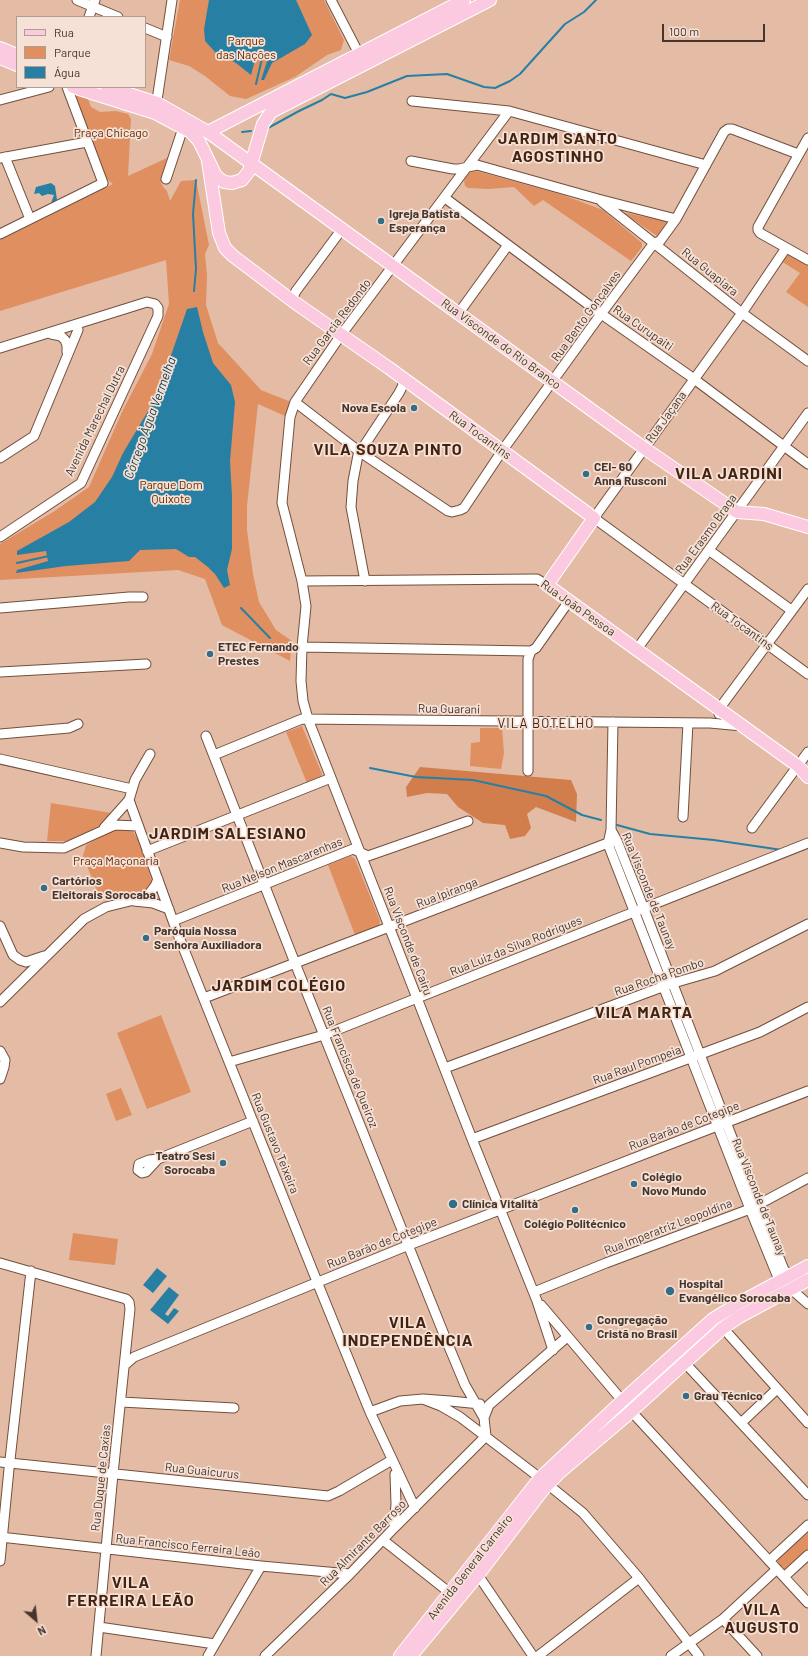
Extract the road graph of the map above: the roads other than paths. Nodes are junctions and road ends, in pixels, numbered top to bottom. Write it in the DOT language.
graph roads {
  1 [pos="78,0"];
  2 [pos="172,0"];
  3 [pos="331,0"];
  4 [pos="464,0"];
  5 [pos="490,0"];
  6 [pos="94,3"];
  7 [pos="88,16"];
  8 [pos="116,16"];
  9 [pos="146,28"];
  10 [pos="167,36"];
  11 [pos="0,48"];
  12 [pos="359,54"];
  13 [pos="16,55"];
  14 [pos="0,58"];
  15 [pos="16,65"];
  16 [pos="45,88"];
  17 [pos="67,88"];
  18 [pos="77,88"];
  19 [pos="109,88"];
  20 [pos="0,100"];
  21 [pos="412,101"];
  22 [pos="156,108"];
  23 [pos="508,111"];
  24 [pos="188,131"];
  25 [pos="208,132"];
  26 [pos="808,138"];
  27 [pos="87,142"];
  28 [pos="798,154"];
  29 [pos="3,158"];
  30 [pos="208,161"];
  31 [pos="411,161"];
  32 [pos="252,164"];
  33 [pos="706,165"];
  34 [pos="467,167"];
  35 [pos="166,179"];
  36 [pos="445,198"];
  37 [pos="598,199"];
  38 [pos="30,219"];
  39 [pos="676,219"];
  40 [pos="342,229"];
  41 [pos="0,234"];
  42 [pos="654,243"];
  43 [pos="508,245"];
  44 [pos="786,248"];
  45 [pos="808,260"];
  46 [pos="393,266"];
  47 [pos="294,302"];
  48 [pos="742,313"];
  49 [pos="458,314"];
  50 [pos="601,314"];
  51 [pos="77,325"];
  52 [pos="49,334"];
  53 [pos="341,335"];
  54 [pos="0,348"];
  55 [pos="67,354"];
  56 [pos="808,361"];
  57 [pos="402,378"];
  58 [pos="693,379"];
  59 [pos="553,382"];
  60 [pos="295,402"];
  61 [pos="808,413"];
  62 [pos="785,446"];
  63 [pos="644,448"];
  64 [pos="502,451"];
  65 [pos="360,452"];
  66 [pos="0,458"];
  67 [pos="808,464"];
  68 [pos="737,512"];
  69 [pos="594,518"];
  70 [pos="808,527"];
  71 [pos="0,537"];
  72 [pos="710,550"];
  73 [pos="302,581"];
  74 [pos="365,581"];
  75 [pos="685,584"];
  76 [pos="547,585"];
  77 [pos="808,588"];
  78 [pos="143,597"];
  79 [pos="569,601"];
  80 [pos="0,608"];
  81 [pos="791,610"];
  82 [pos="766,644"];
  83 [pos="302,647"];
  84 [pos="637,649"];
  85 [pos="531,651"];
  86 [pos="146,664"];
  87 [pos="0,672"];
  88 [pos="808,674"];
  89 [pos="719,709"];
  90 [pos="308,719"];
  91 [pos="528,721"];
  92 [pos="613,722"];
  93 [pos="688,723"];
  94 [pos="710,723"];
  95 [pos="78,724"];
  96 [pos="744,726"];
  97 [pos="0,734"];
  98 [pos="206,736"];
  99 [pos="808,752"];
  100 [pos="150,754"];
  101 [pos="214,755"];
  102 [pos="0,759"];
  103 [pos="798,766"];
  104 [pos="528,771"];
  105 [pos="808,777"];
  106 [pos="331,778"];
  107 [pos="132,789"];
  108 [pos="129,800"];
  109 [pos="237,816"];
  110 [pos="683,817"];
  111 [pos="468,820"];
  112 [pos="138,826"];
  113 [pos="752,828"];
  114 [pos="102,830"];
  115 [pos="613,842"];
  116 [pos="0,843"];
  117 [pos="808,843"];
  118 [pos="147,851"];
  119 [pos="361,854"];
  120 [pos="158,879"];
  121 [pos="264,885"];
  122 [pos="130,901"];
  123 [pos="169,909"];
  124 [pos="639,910"];
  125 [pos="173,921"];
  126 [pos="808,924"];
  127 [pos="0,926"];
  128 [pos="390,928"];
  129 [pos="2,934"];
  130 [pos="50,953"];
  131 [pos="13,955"];
  132 [pos="295,963"];
  133 [pos="27,975"];
  134 [pos="673,984"];
  135 [pos="664,987"];
  136 [pos="417,997"];
  137 [pos="204,998"];
  138 [pos="0,1002"];
  139 [pos="808,1007"];
  140 [pos="324,1035"];
  141 [pos="0,1051"];
  142 [pos="700,1054"];
  143 [pos="691,1058"];
  144 [pos="229,1062"];
  145 [pos="445,1068"];
  146 [pos="0,1079"];
  147 [pos="808,1091"];
  148 [pos="253,1121"];
  149 [pos="722,1124"];
  150 [pos="472,1139"];
  151 [pos="158,1159"];
  152 [pos="808,1178"];
  153 [pos="754,1207"];
  154 [pos="501,1210"];
  155 [pos="409,1245"];
  156 [pos="0,1263"];
  157 [pos="808,1266"];
  158 [pos="31,1271"];
  159 [pos="790,1275"];
  160 [pos="808,1280"];
  161 [pos="317,1282"];
  162 [pos="778,1282"];
  163 [pos="791,1289"];
  164 [pos="536,1297"];
  165 [pos="808,1304"];
  166 [pos="723,1328"];
  167 [pos="567,1337"];
  168 [pos="552,1350"];
  169 [pos="685,1363"];
  170 [pos="125,1365"];
  171 [pos="465,1385"];
  172 [pos="777,1389"];
  173 [pos="423,1400"];
  174 [pos="622,1401"];
  175 [pos="121,1402"];
  176 [pos="464,1402"];
  177 [pos="477,1404"];
  178 [pos="489,1405"];
  179 [pos="234,1408"];
  180 [pos="631,1411"];
  181 [pos="370,1412"];
  182 [pos="460,1417"];
  183 [pos="484,1418"];
  184 [pos="468,1423"];
  185 [pos="741,1423"];
  186 [pos="808,1423"];
  187 [pos="479,1431"];
  188 [pos="486,1436"];
  189 [pos="476,1447"];
  190 [pos="5,1463"];
  191 [pos="393,1463"];
  192 [pos="113,1474"];
  193 [pos="544,1481"];
  194 [pos="808,1495"];
  195 [pos="396,1500"];
  196 [pos="415,1508"];
  197 [pos="408,1515"];
  198 [pos="808,1525"];
  199 [pos="394,1528"];
  200 [pos="1,1537"];
  201 [pos="383,1540"];
  202 [pos="106,1549"];
  203 [pos="808,1555"];
  204 [pos="0,1561"];
  205 [pos="769,1561"];
  206 [pos="261,1566"];
  207 [pos="777,1569"];
  208 [pos="350,1574"];
  209 [pos="478,1575"];
  210 [pos="464,1576"];
  211 [pos="784,1577"];
  212 [pos="639,1578"];
  213 [pos="450,1593"];
  214 [pos="808,1603"];
  215 [pos="723,1619"];
  216 [pos="99,1627"];
  217 [pos="690,1643"];
  218 [pos="215,1644"];
  219 [pos="96,1656"];
  220 [pos="208,1656"];
  221 [pos="265,1656"];
  222 [pos="400,1656"];
  223 [pos="411,1656"];
  224 [pos="533,1656"];
  225 [pos="538,1656"];
  226 [pos="671,1656"];
  227 [pos="699,1656"];
  228 [pos="757,1656"];
  1 -- 6 [label="street"];
  2 -- 10 [label="street"];
  3 -- 12 [label="street"];
  4 -- 12 [label="main road"];
  5 -- 32 [label="main road"];
  6 -- 7 [label="street"];
  6 -- 8 [label="street"];
  9 -- 10 [label="street"];
  10 -- 22 [label="street"];
  11 -- 13 [label="main road"];
  12 -- 25 [label="main road"];
  14 -- 15 [label="main road"];
  16 -- 20 [label="street"];
  17 -- 27 [label="street"];
  18 -- 22 [label="main road"];
  19 -- 22 [label="main road"];
  21 -- 23 [label="street"];
  22 -- 24 [label="main road"];
  22 -- 25 [label="main road, Rua Visconde do Rio Branco"];
  23 -- 33 [label="street"];
  23 -- 34 [label="street, Rua Garcia Redondo"];
  24 -- 30 [label="main road"];
  24 -- 35 [label="street"];
  25 -- 32 [label="main road, Rua Visconde do Rio Branco"];
  26 -- 28 [label="street"];
  27 -- 29 [label="street"];
  27 -- 38 [label="street"];
  28 -- 33 [label="street, Rua Bento Gonçalves"];
  28 -- 44 [label="street"];
  29 -- 38 [label="street"];
  30 -- 32 [label="main road"];
  30 -- 47 [label="main road, Rua Tocantins"];
  31 -- 34 [label="street"];
  32 -- 40 [label="main road, Rua Visconde do Rio Branco"];
  33 -- 39 [label="street, Rua Bento Gonçalves"];
  34 -- 36 [label="street, Rua Garcia Redondo"];
  34 -- 37 [label="street"];
  36 -- 43 [label="street, Rua Curupaiti"];
  36 -- 46 [label="street, Rua Garcia Redondo"];
  37 -- 39 [label="street"];
  37 -- 42 [label="street, Rua Guapiara"];
  38 -- 41 [label="street"];
  39 -- 42 [label="street, Rua Bento Gonçalves"];
  40 -- 46 [label="main road, Rua Visconde do Rio Branco"];
  40 -- 47 [label="street"];
  42 -- 48 [label="street, Rua Guapiara"];
  42 -- 50 [label="street, Rua Bento Gonçalves"];
  43 -- 49 [label="street"];
  43 -- 50 [label="street, Rua Curupaiti"];
  44 -- 45 [label="street"];
  44 -- 48 [label="street, Rua Jaçana"];
  46 -- 49 [label="main road, Rua Visconde do Rio Branco"];
  46 -- 53 [label="street, Rua Garcia Redondo"];
  47 -- 53 [label="main road, Rua Tocantins"];
  48 -- 56 [label="street, Rua Guapiara"];
  48 -- 58 [label="street, Rua Jaçana"];
  49 -- 59 [label="main road, Rua Visconde do Rio Branco"];
  50 -- 58 [label="street, Rua Curupaiti"];
  50 -- 59 [label="street, Rua Bento Gonçalves"];
  51 -- 52 [label="street"];
  51 -- 55 [label="street"];
  51 -- 71 [label="street, Avenida Marechal Dutra"];
  52 -- 54 [label="street"];
  52 -- 55 [label="street"];
  53 -- 57 [label="main road, Rua Tocantins"];
  53 -- 60 [label="street, Rua Garcia Redondo"];
  55 -- 66 [label="street"];
  57 -- 64 [label="main road, Rua Tocantins"];
  57 -- 65 [label="street"];
  58 -- 62 [label="street, Rua Curupaiti"];
  58 -- 63 [label="street, Rua Jaçana"];
  59 -- 63 [label="main road, Rua Visconde do Rio Branco"];
  59 -- 64 [label="street, Rua Bento Gonçalves"];
  60 -- 65 [label="street"];
  60 -- 73 [label="street, Rua Garcia Redondo"];
  61 -- 62 [label="street, Rua Erasmo Braga"];
  62 -- 67 [label="street, Rua Curupaiti"];
  62 -- 68 [label="street, Rua Erasmo Braga"];
  63 -- 68 [label="main road, Rua Visconde do Rio Branco"];
  63 -- 69 [label="street, Rua Jaçana"];
  64 -- 65 [label="street, Rua Bento Gonçalves"];
  64 -- 69 [label="main road, Rua Tocantins"];
  65 -- 74 [label="street"];
  68 -- 70 [label="main road"];
  68 -- 72 [label="street, Rua Erasmo Braga"];
  69 -- 75 [label="street, Rua Tocantins"];
  69 -- 76 [label="main road, Rua Jaçana"];
  72 -- 75 [label="street, Rua Erasmo Braga"];
  72 -- 81 [label="street"];
  73 -- 74 [label="street, Rua João Pessoa"];
  73 -- 83 [label="street, Rua Visconde de Cairu"];
  74 -- 76 [label="street, Rua João Pessoa"];
  75 -- 82 [label="street, Rua Tocantins"];
  75 -- 84 [label="street, Rua Erasmo Braga"];
  76 -- 79 [label="main road, Rua João Pessoa"];
  77 -- 81 [label="street"];
  78 -- 80 [label="street"];
  79 -- 84 [label="main road, Rua João Pessoa"];
  79 -- 85 [label="street"];
  81 -- 82 [label="street"];
  82 -- 88 [label="street, Rua Tocantins"];
  82 -- 89 [label="street"];
  83 -- 85 [label="street"];
  83 -- 90 [label="street, Rua Visconde de Cairu"];
  84 -- 89 [label="main road, Rua João Pessoa"];
  85 -- 91 [label="street"];
  86 -- 87 [label="street"];
  89 -- 94 [label="street"];
  89 -- 96 [label="main road, Rua João Pessoa"];
  90 -- 91 [label="street, Rua Guarani"];
  90 -- 101 [label="street, Rua Guarani"];
  90 -- 106 [label="street, Rua Visconde de Cairu"];
  91 -- 92 [label="street, Rua Guarani"];
  91 -- 104 [label="street"];
  92 -- 93 [label="street, Rua Guarani"];
  92 -- 115 [label="street, Rua Visconde de Taunay"];
  93 -- 94 [label="street, Rua Guarani"];
  93 -- 110 [label="street"];
  94 -- 96 [label="street, Rua Guarani"];
  95 -- 97 [label="street"];
  96 -- 103 [label="main road, Rua João Pessoa"];
  98 -- 101 [label="street, Rua Francisca de Queiroz"];
  99 -- 103 [label="street"];
  100 -- 107 [label="street"];
  101 -- 109 [label="street, Rua Francisca de Queiroz"];
  102 -- 107 [label="street"];
  103 -- 105 [label="main road, Rua João Pessoa"];
  103 -- 113 [label="street"];
  106 -- 109 [label="street"];
  106 -- 119 [label="street, Rua Visconde de Cairu"];
  107 -- 108 [label="street"];
  108 -- 112 [label="street, Rua Gustavo Teixeira"];
  108 -- 114 [label="street"];
  109 -- 118 [label="street"];
  109 -- 121 [label="street, Rua Francisca de Queiroz"];
  111 -- 119 [label="street, Rua Nelson Mascarenhas"];
  112 -- 114 [label="street"];
  112 -- 118 [label="street, Rua Gustavo Teixeira"];
  114 -- 116 [label="street"];
  115 -- 124 [label="street, Rua Visconde de Taunay"];
  115 -- 128 [label="street, Rua Ipiranga"];
  117 -- 124 [label="street, Rua Luiz da Silva Rodrigues"];
  118 -- 120 [label="street, Rua Gustavo Teixeira"];
  119 -- 121 [label="street, Rua Nelson Mascarenhas"];
  119 -- 128 [label="street, Rua Visconde de Cairu"];
  120 -- 122 [label="street"];
  120 -- 123 [label="street, Rua Gustavo Teixeira"];
  121 -- 125 [label="street, Rua Nelson Mascarenhas"];
  121 -- 132 [label="street, Rua Francisca de Queiroz"];
  122 -- 123 [label="street"];
  122 -- 130 [label="street"];
  123 -- 125 [label="street, Rua Gustavo Teixeira"];
  124 -- 134 [label="street, Rua Visconde de Taunay"];
  124 -- 135 [label="street, Rua Visconde de Taunay"];
  124 -- 136 [label="street, Rua Luiz da Silva Rodrigues"];
  125 -- 137 [label="street, Rua Gustavo Teixeira"];
  126 -- 134 [label="street, Rua Rocha Pombo"];
  127 -- 129 [label="street"];
  128 -- 132 [label="street, Rua Ipiranga"];
  128 -- 136 [label="street, Rua Visconde de Cairu"];
  129 -- 131 [label="street"];
  130 -- 131 [label="street"];
  130 -- 133 [label="street"];
  131 -- 133 [label="street"];
  132 -- 137 [label="street, Rua Ipiranga"];
  132 -- 140 [label="street, Rua Francisca de Queiroz"];
  133 -- 138 [label="street"];
  134 -- 135 [label="street, Rua Rocha Pombo"];
  134 -- 142 [label="street, Rua Visconde de Taunay"];
  135 -- 143 [label="street, Rua Visconde de Taunay"];
  135 -- 145 [label="street, Rua Rocha Pombo"];
  136 -- 140 [label="street, Rua Luiz da Silva Rodrigues"];
  136 -- 145 [label="street, Rua Visconde de Cairu"];
  137 -- 144 [label="street, Rua Gustavo Teixeira"];
  139 -- 142 [label="street, Rua Raul Pompeia"];
  140 -- 144 [label="street, Rua Luiz da Silva Rodrigues"];
  140 -- 155 [label="street, Rua Francisca de Queiroz"];
  141 -- 146 [label="street"];
  142 -- 143 [label="street, Rua Raul Pompeia"];
  142 -- 149 [label="street, Rua Visconde de Taunay"];
  143 -- 149 [label="street, Rua Visconde de Taunay"];
  143 -- 150 [label="street, Rua Raul Pompeia"];
  144 -- 148 [label="street, Rua Gustavo Teixeira"];
  145 -- 150 [label="street, Rua Visconde de Cairu"];
  147 -- 149 [label="street, Rua Barão de Cotegipe"];
  148 -- 151 [label="street"];
  148 -- 161 [label="street, Rua Gustavo Teixeira"];
  149 -- 153 [label="street, Rua Visconde de Taunay"];
  149 -- 154 [label="street, Rua Barão de Cotegipe"];
  150 -- 154 [label="street, Rua Visconde de Cairu"];
  152 -- 153 [label="street, Rua Imperatriz Leopoldina"];
  153 -- 159 [label="street, Rua Visconde de Taunay"];
  153 -- 162 [label="street, Rua Visconde de Taunay"];
  153 -- 164 [label="street, Rua Imperatriz Leopoldina"];
  154 -- 155 [label="street, Rua Barão de Cotegipe"];
  154 -- 164 [label="street, Rua Visconde de Cairu"];
  155 -- 161 [label="street, Rua Barão de Cotegipe"];
  155 -- 171 [label="street, Rua Francisca de Queiroz"];
  156 -- 158 [label="street"];
  157 -- 159 [label="main road, Avenida General Carneiro"];
  158 -- 170 [label="street, Rua Duque de Caxias"];
  158 -- 190 [label="street"];
  159 -- 162 [label="main road, Avenida General Carneiro"];
  160 -- 163 [label="main road, Avenida General Carneiro"];
  161 -- 170 [label="street, Rua Barão de Cotegipe"];
  161 -- 181 [label="street, Rua Gustavo Teixeira"];
  162 -- 174 [label="main road, Avenida General Carneiro"];
  163 -- 165 [label="street"];
  163 -- 166 [label="main road, Avenida General Carneiro"];
  164 -- 167 [label="street, Rua Visconde de Cairu"];
  164 -- 168 [label="street, Rua Visconde de Cairu"];
  166 -- 169 [label="main road, Avenida General Carneiro"];
  166 -- 172 [label="street"];
  167 -- 168 [label="street"];
  167 -- 174 [label="street, Rua Visconde de Cairu"];
  168 -- 178 [label="street"];
  169 -- 180 [label="main road, Avenida General Carneiro"];
  169 -- 185 [label="street"];
  170 -- 175 [label="street, Rua Duque de Caxias"];
  171 -- 176 [label="street, Rua Francisca de Queiroz"];
  171 -- 177 [label="street, Rua Francisca de Queiroz"];
  172 -- 185 [label="street"];
  172 -- 186 [label="street"];
  173 -- 176 [label="street"];
  173 -- 181 [label="street"];
  173 -- 182 [label="street"];
  174 -- 180 [label="street"];
  174 -- 193 [label="main road, Avenida General Carneiro"];
  175 -- 179 [label="street"];
  175 -- 192 [label="street, Rua Duque de Caxias"];
  176 -- 177 [label="street"];
  176 -- 182 [label="street"];
  177 -- 178 [label="street"];
  177 -- 183 [label="street"];
  178 -- 183 [label="street"];
  180 -- 193 [label="main road, Avenida General Carneiro"];
  180 -- 205 [label="street"];
  181 -- 191 [label="street, Rua Gustavo Teixeira"];
  182 -- 184 [label="street"];
  183 -- 184 [label="street"];
  183 -- 188 [label="street"];
  184 -- 187 [label="street"];
  185 -- 194 [label="street"];
  187 -- 188 [label="street"];
  187 -- 189 [label="street"];
  188 -- 189 [label="street, Rua Almirante Barroso"];
  188 -- 193 [label="street"];
  189 -- 196 [label="street, Rua Almirante Barroso"];
  190 -- 192 [label="street, Rua Guaicurus"];
  190 -- 200 [label="street"];
  191 -- 192 [label="street, Rua Guaicurus"];
  191 -- 195 [label="street, Rua Gustavo Teixeira"];
  191 -- 196 [label="street, Rua Gustavo Teixeira"];
  192 -- 202 [label="street, Rua Duque de Caxias"];
  193 -- 209 [label="main road, Avenida General Carneiro"];
  193 -- 210 [label="main road, Avenida General Carneiro"];
  193 -- 212 [label="street"];
  195 -- 197 [label="street"];
  195 -- 199 [label="street, Rua Gustavo Teixeira"];
  196 -- 197 [label="street, Rua Almirante Barroso"];
  197 -- 199 [label="street, Rua Almirante Barroso"];
  198 -- 205 [label="street"];
  199 -- 201 [label="street, Rua Almirante Barroso"];
  200 -- 202 [label="street, Rua Francisco Ferreira Leão"];
  200 -- 204 [label="street"];
  201 -- 208 [label="street, Rua Almirante Barroso"];
  201 -- 213 [label="street"];
  202 -- 206 [label="street, Rua Francisco Ferreira Leão"];
  202 -- 216 [label="street, Rua Duque de Caxias"];
  203 -- 211 [label="street"];
  205 -- 207 [label="street"];
  206 -- 208 [label="street, Rua Francisco Ferreira Leão"];
  206 -- 218 [label="street"];
  207 -- 211 [label="street"];
  207 -- 215 [label="street"];
  208 -- 221 [label="street, Rua Almirante Barroso"];
  209 -- 210 [label="street"];
  209 -- 223 [label="main road, Avenida General Carneiro"];
  209 -- 224 [label="street"];
  210 -- 213 [label="main road, Avenida General Carneiro"];
  211 -- 214 [label="street"];
  212 -- 217 [label="street"];
  212 -- 225 [label="street"];
  213 -- 222 [label="main road, Avenida General Carneiro"];
  215 -- 217 [label="street"];
  215 -- 228 [label="street"];
  216 -- 218 [label="street"];
  216 -- 219 [label="street, Rua Duque de Caxias"];
  217 -- 226 [label="street"];
  217 -- 227 [label="street"];
  218 -- 220 [label="street"];
}
